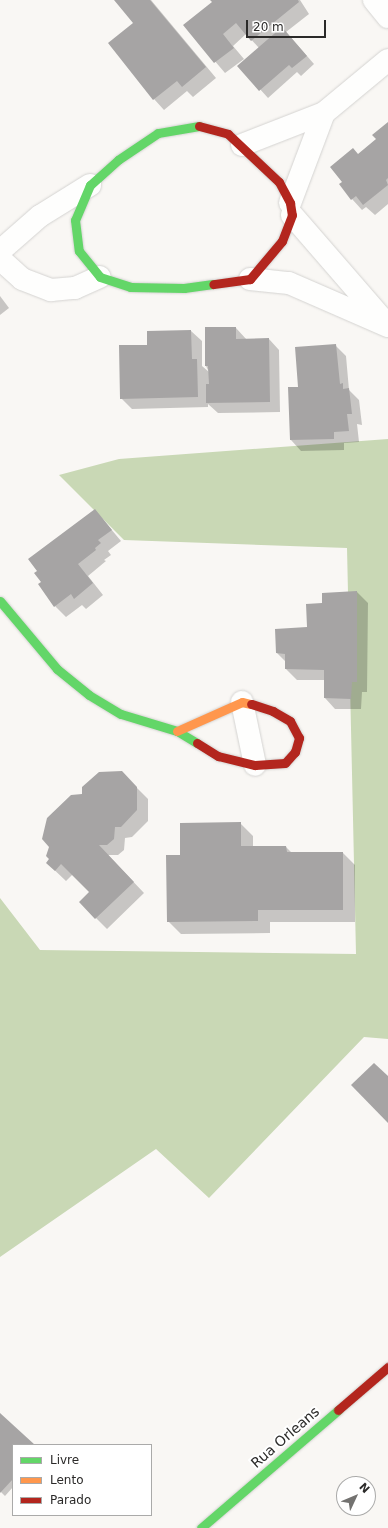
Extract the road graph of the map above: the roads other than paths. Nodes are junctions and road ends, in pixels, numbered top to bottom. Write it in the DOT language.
graph roads {
  1 [pos="374,0"];
  2 [pos="388,17"];
  3 [pos="388,60"];
  4 [pos="324,113"];
  5 [pos="242,145"];
  6 [pos="90,185"];
  7 [pos="291,209"];
  8 [pos="0,250"];
  9 [pos="0,259"];
  10 [pos="100,277"];
  11 [pos="250,279"];
  12 [pos="388,326"];
  13 [pos="0,602"];
  14 [pos="242,702"];
  15 [pos="177,731"];
  16 [pos="255,765"];
  17 [pos="388,1367"];
  18 [pos="201,1528"];
  1 -- 2 [label="street"];
  3 -- 4 [label="street"];
  4 -- 5 [label="street"];
  4 -- 7 [label="street"];
  5 -- 6 [label="street"];
  5 -- 7 [label="street"];
  6 -- 8 [label="street"];
  6 -- 10 [label="street"];
  7 -- 11 [label="street"];
  7 -- 12 [label="street"];
  9 -- 10 [label="street"];
  10 -- 11 [label="street"];
  11 -- 12 [label="street"];
  13 -- 15 [label="street"];
  14 -- 15 [label="street"];
  14 -- 16 [label="street"];
  14 -- 16 [label="street"];
  15 -- 16 [label="street"];
  17 -- 18 [label="street, Rua Orleans"];
}
